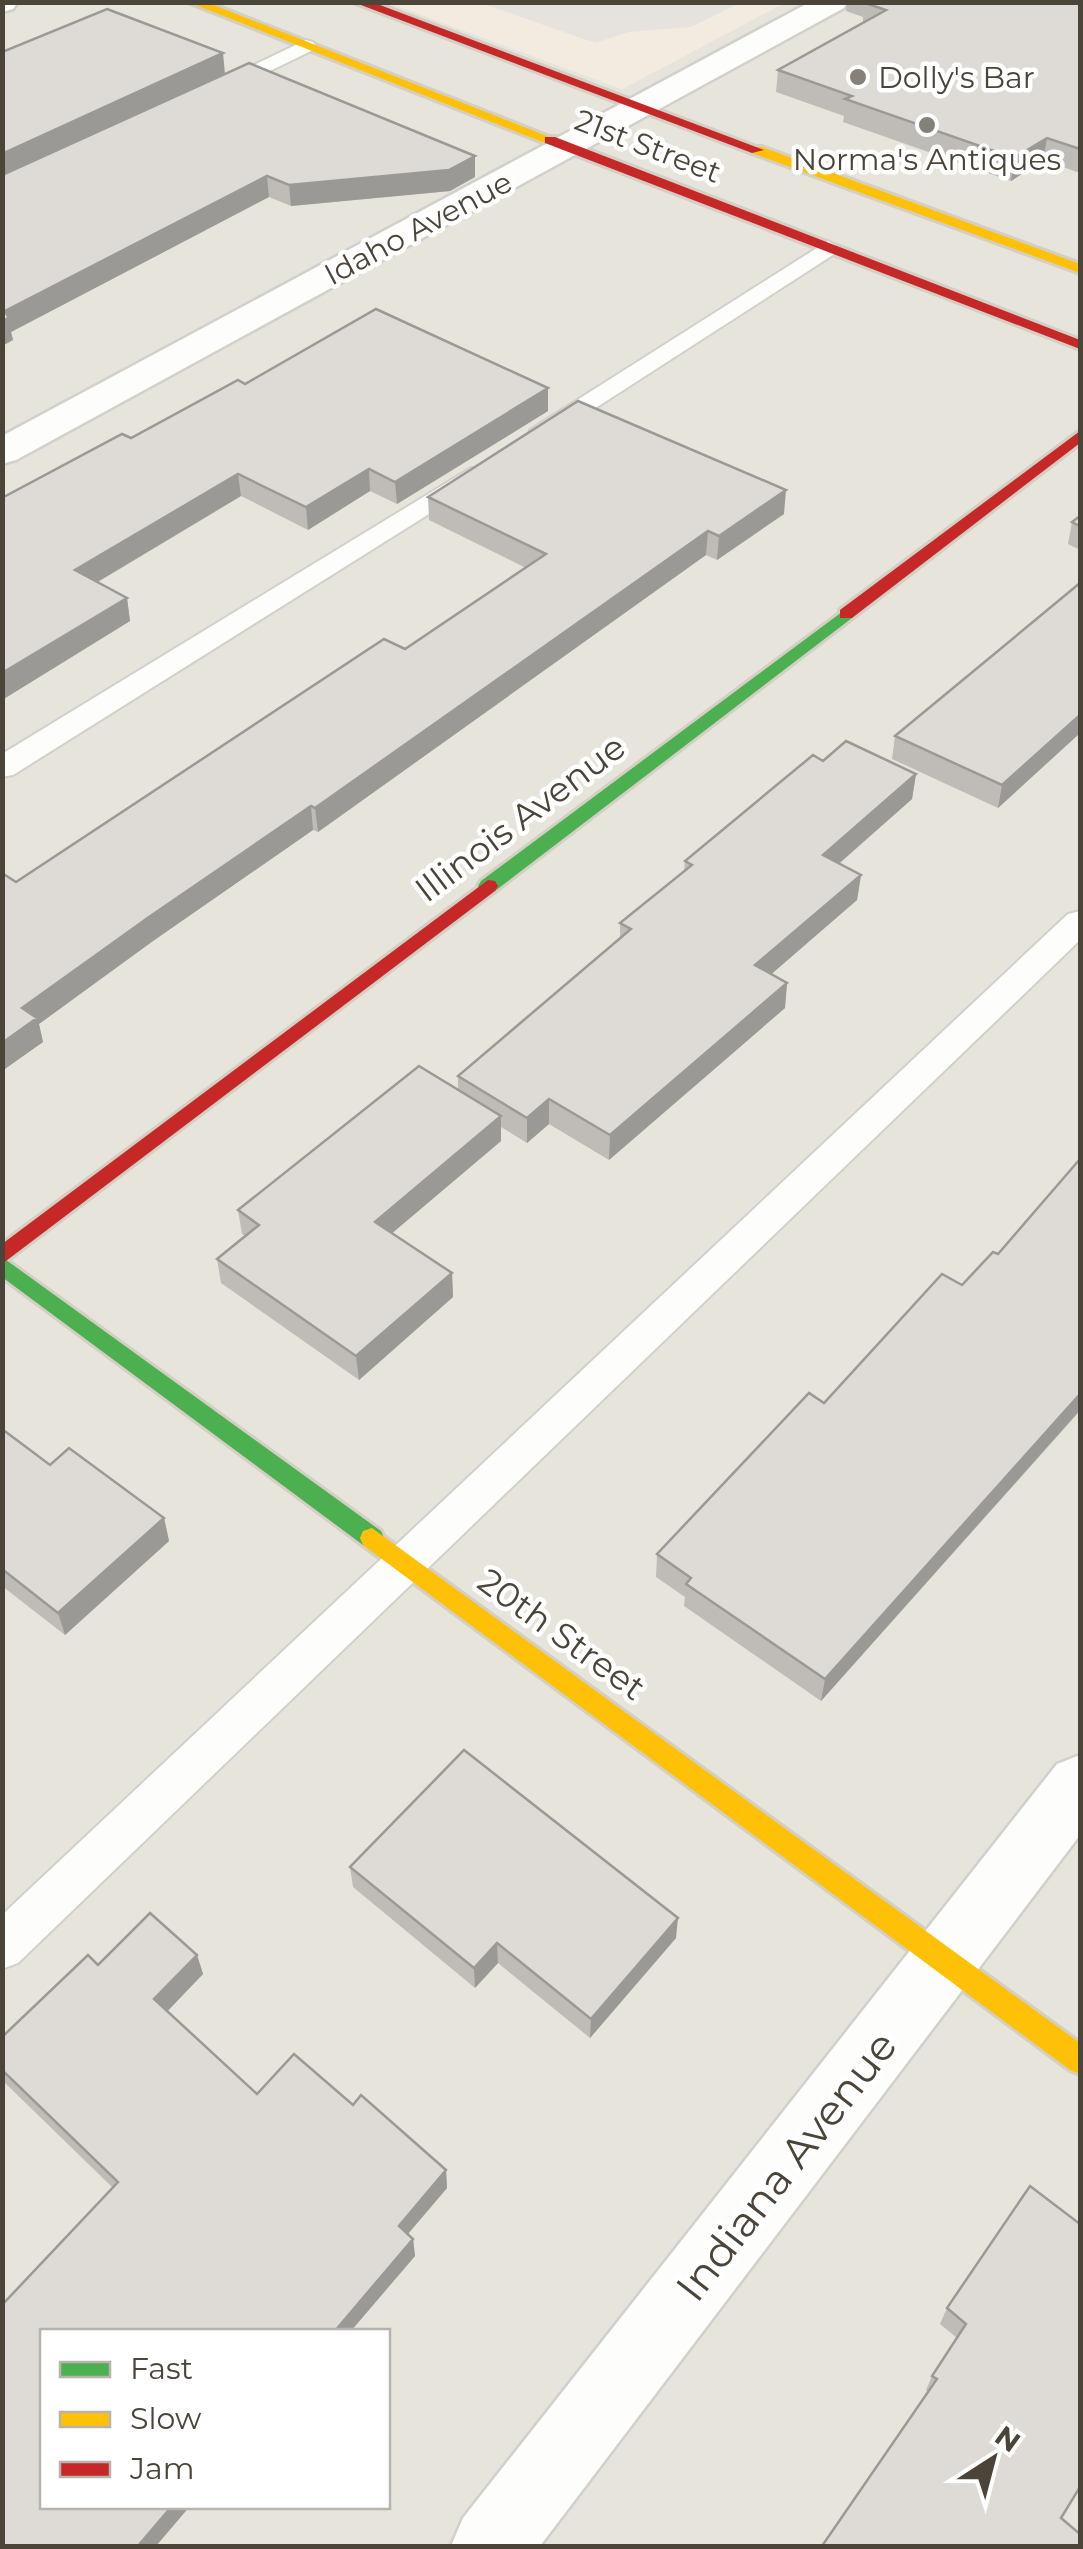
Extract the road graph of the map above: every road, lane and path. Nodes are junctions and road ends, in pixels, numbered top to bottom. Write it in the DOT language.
graph roads {
  1 [pos="194,2"];
  2 [pos="359,2"];
  3 [pos="833,2"];
  4 [pos="306,46"];
  5 [pos="188,101"];
  6 [pos="642,108"];
  7 [pos="567,147"];
  8 [pos="828,248"];
  9 [pos="1080,270"];
  10 [pos="1080,345"];
  11 [pos="1080,436"];
  12 [pos="2,452"];
  13 [pos="2,768"];
  14 [pos="1080,922"];
  15 [pos="2,1256"];
  16 [pos="2,1265"];
  17 [pos="405,1562"];
  18 [pos="1080,1785"];
  19 [pos="2,1947"];
  20 [pos="945,1960"];
  21 [pos="1080,2060"];
  22 [pos="491,2546"];
  1 -- 4 [label="street, 21st Street"];
  2 -- 6 [label="street, 21st Street"];
  3 -- 6 [label="street, Idaho Avenue"];
  4 -- 5 [label="lane"];
  4 -- 7 [label="street, 21st Street"];
  6 -- 7 [label="street, Idaho Avenue"];
  6 -- 9 [label="street, 21st Street"];
  7 -- 8 [label="street, 21st Street"];
  7 -- 12 [label="street, Idaho Avenue"];
  8 -- 10 [label="street, 21st Street"];
  8 -- 13 [label="lane"];
  11 -- 15 [label="street, Illinois Avenue"];
  14 -- 17 [label="lane"];
  16 -- 17 [label="street, 20th Street"];
  17 -- 19 [label="lane"];
  17 -- 20 [label="street, 20th Street"];
  18 -- 20 [label="street, Indiana Avenue"];
  20 -- 21 [label="street, 20th Street"];
  20 -- 22 [label="street, Indiana Avenue"];
}
